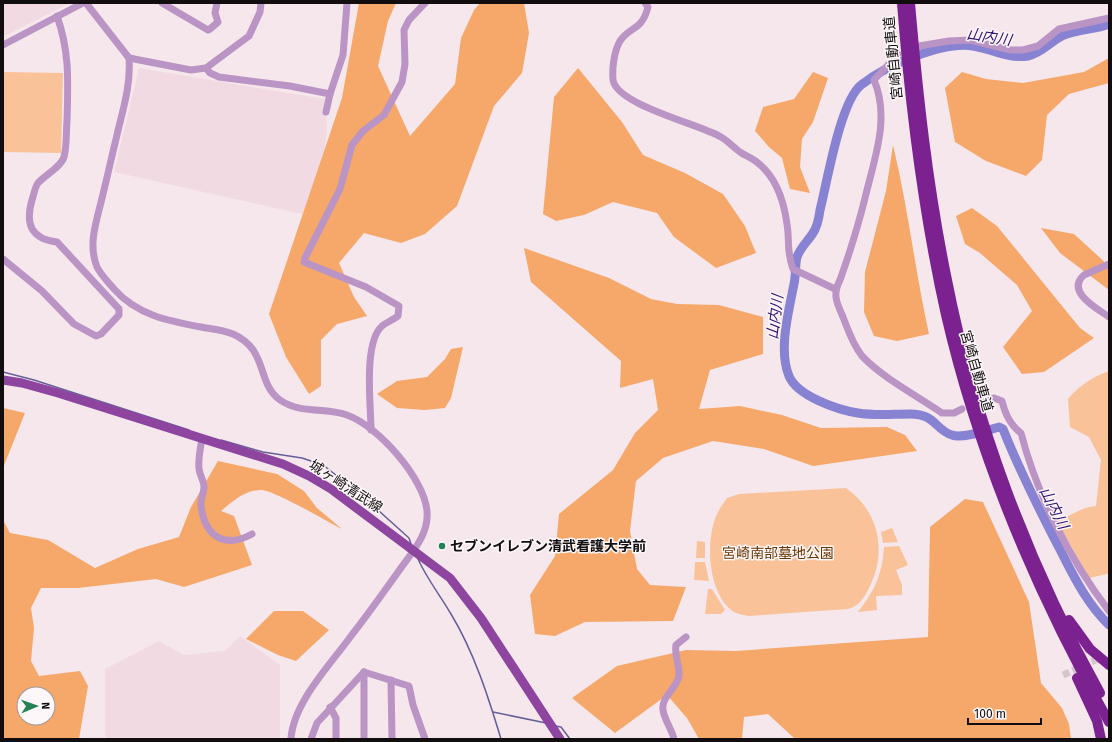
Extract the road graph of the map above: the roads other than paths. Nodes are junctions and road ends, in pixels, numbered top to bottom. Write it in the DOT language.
graph roads {
  1 [pos="84,3"];
  2 [pos="162,3"];
  3 [pos="217,3"];
  4 [pos="261,3"];
  5 [pos="347,3"];
  6 [pos="425,3"];
  7 [pos="645,3"];
  8 [pos="902,3"];
  9 [pos="910,3"];
  10 [pos="57,16"];
  11 [pos="1109,18"];
  12 [pos="3,45"];
  13 [pos="919,46"];
  14 [pos="898,54"];
  15 [pos="129,58"];
  16 [pos="206,68"];
  17 [pos="330,94"];
  18 [pos="326,112"];
  19 [pos="3,259"];
  20 [pos="1109,264"];
  21 [pos="835,289"];
  22 [pos="1109,317"];
  23 [pos="3,380"];
  24 [pos="983,403"];
  25 [pos="962,409"];
  26 [pos="371,430"];
  27 [pos="202,439"];
  28 [pos="1014,527"];
  29 [pos="252,534"];
  30 [pos="416,552"];
  31 [pos="1040,570"];
  32 [pos="1109,611"];
  33 [pos="686,637"];
  34 [pos="1107,659"];
  35 [pos="364,672"];
  36 [pos="391,680"];
  37 [pos="330,707"];
  38 [pos="1109,708"];
  39 [pos="1109,722"];
  40 [pos="291,739"];
  41 [pos="311,739"];
  42 [pos="336,739"];
  43 [pos="364,739"];
  44 [pos="392,739"];
  45 [pos="425,739"];
  46 [pos="560,739"];
  47 [pos="674,739"];
  48 [pos="1101,739"];
  1 -- 10 [label="street"];
  1 -- 15 [label="street"];
  2 -- 3 [label="street"];
  4 -- 16 [label="street"];
  5 -- 17 [label="street"];
  6 -- 26 [label="street"];
  7 -- 21 [label="street"];
  8 -- 28 [label="highway, 宮崎自動車道"];
  9 -- 31 [label="highway, 宮崎自動車道"];
  10 -- 12 [label="street"];
  10 -- 19 [label="street"];
  11 -- 13 [label="street"];
  14 -- 21 [label="street"];
  15 -- 16 [label="street"];
  15 -- 26 [label="street"];
  16 -- 17 [label="street"];
  17 -- 18 [label="street"];
  20 -- 22 [label="street"];
  21 -- 25 [label="street"];
  23 -- 27 [label="main road, 城ヶ崎清武線"];
  24 -- 32 [label="street"];
  26 -- 30 [label="street"];
  27 -- 29 [label="street"];
  27 -- 30 [label="main road, 城ヶ崎清武線"];
  28 -- 39 [label="highway, 宮崎自動車道"];
  28 -- 48 [label="highway"];
  30 -- 40 [label="street"];
  30 -- 46 [label="main road, 城ヶ崎清武線"];
  31 -- 34 [label="highway"];
  31 -- 38 [label="highway, 宮崎自動車道"];
  33 -- 47 [label="street"];
  35 -- 36 [label="street"];
  35 -- 37 [label="street"];
  35 -- 43 [label="street"];
  36 -- 44 [label="street"];
  36 -- 45 [label="street"];
  37 -- 41 [label="street"];
  37 -- 42 [label="street"];
}
